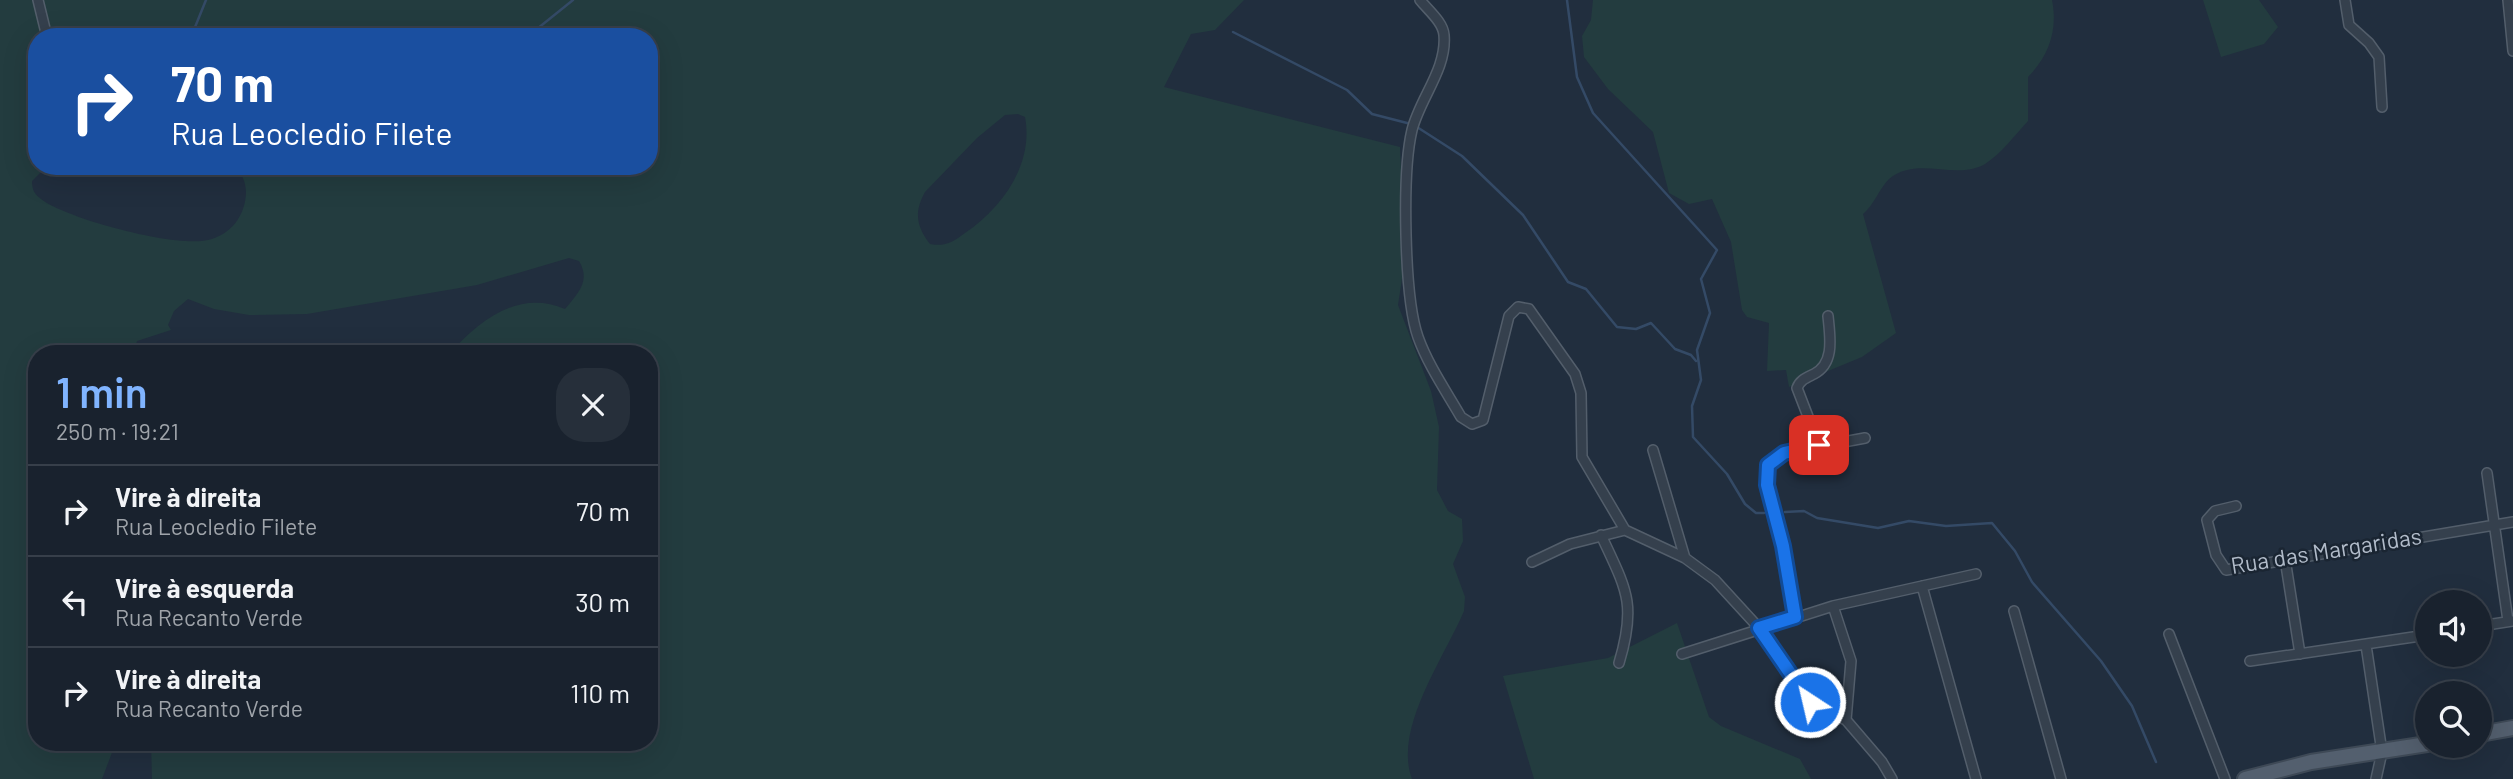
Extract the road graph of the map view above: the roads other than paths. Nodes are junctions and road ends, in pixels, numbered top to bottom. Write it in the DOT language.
graph roads {
  1 [pos="38,0"];
  2 [pos="1420,0"];
  3 [pos="2345,0"];
  4 [pos="2508,0"];
  5 [pos="45,28"];
  6 [pos="2513,51"];
  7 [pos="2382,107"];
  8 [pos="1828,316"];
  9 [pos="1865,438"];
  10 [pos="1819,445"];
  11 [pos="1653,450"];
  12 [pos="2487,473"];
  13 [pos="2236,506"];
  14 [pos="2513,522"];
  15 [pos="2494,524"];
  16 [pos="1625,530"];
  17 [pos="1601,535"];
  18 [pos="1685,558"];
  19 [pos="2285,559"];
  20 [pos="1532,562"];
  21 [pos="1976,574"];
  22 [pos="1922,586"];
  23 [pos="1833,606"];
  24 [pos="2014,611"];
  25 [pos="1795,617"];
  26 [pos="2511,621"];
  27 [pos="2492,624"];
  28 [pos="1759,628"];
  29 [pos="2169,634"];
  30 [pos="2415,637"];
  31 [pos="2365,645"];
  32 [pos="1682,654"];
  33 [pos="2300,654"];
  34 [pos="2250,661"];
  35 [pos="1619,663"];
  36 [pos="1846,720"];
  37 [pos="2513,728"];
  38 [pos="2492,732"];
  39 [pos="2415,746"];
  40 [pos="2382,752"];
  41 [pos="1892,779"];
  42 [pos="1976,779"];
  43 [pos="2061,779"];
  44 [pos="2225,779"];
  45 [pos="2245,779"];
  46 [pos="2376,779"];
  1 -- 5 [label="street"];
  2 -- 16 [label="street"];
  3 -- 7 [label="street"];
  4 -- 6 [label="street"];
  8 -- 10 [label="street"];
  9 -- 10 [label="street"];
  10 -- 25 [label="street"];
  11 -- 18 [label="street"];
  12 -- 15 [label="street"];
  13 -- 19 [label="street, Rua das Margaridas"];
  14 -- 15 [label="street, Rua das Margaridas"];
  15 -- 19 [label="street, Rua das Margaridas"];
  15 -- 26 [label="street"];
  16 -- 17 [label="street"];
  16 -- 18 [label="street"];
  17 -- 20 [label="street"];
  17 -- 35 [label="street"];
  18 -- 28 [label="street"];
  19 -- 33 [label="street"];
  21 -- 22 [label="street"];
  22 -- 23 [label="street"];
  22 -- 42 [label="street"];
  23 -- 25 [label="street"];
  23 -- 36 [label="street"];
  24 -- 43 [label="street"];
  25 -- 28 [label="street"];
  26 -- 27 [label="street"];
  28 -- 32 [label="street"];
  28 -- 36 [label="street"];
  29 -- 44 [label="street"];
  30 -- 31 [label="street"];
  31 -- 33 [label="street"];
  31 -- 40 [label="street"];
  33 -- 34 [label="street"];
  36 -- 41 [label="street"];
  37 -- 38 [label="main road"];
  39 -- 40 [label="main road"];
  40 -- 45 [label="main road"];
  40 -- 46 [label="street"];
}
